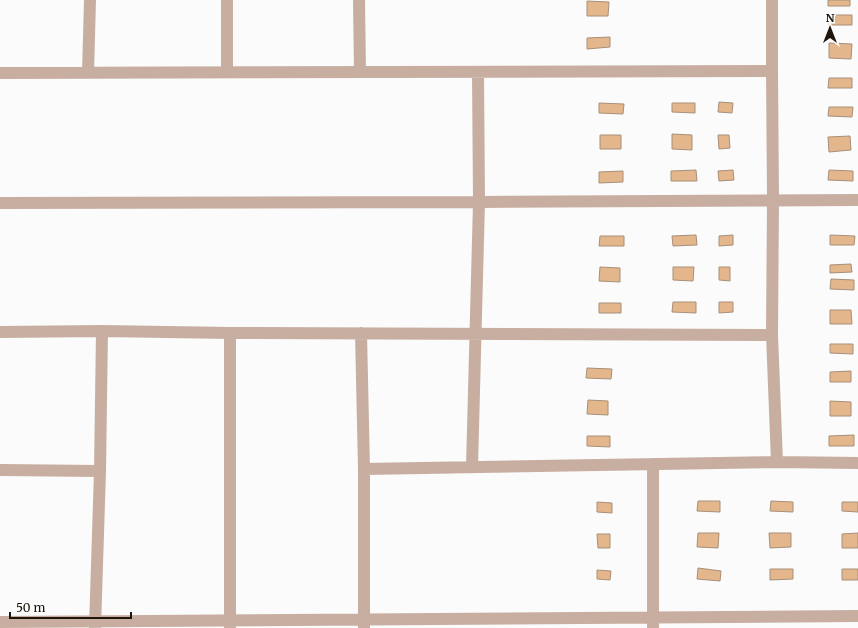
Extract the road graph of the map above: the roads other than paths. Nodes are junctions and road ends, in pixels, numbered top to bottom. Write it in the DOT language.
graph roads {
  1 [pos="90,0"];
  2 [pos="227,0"];
  3 [pos="359,0"];
  4 [pos="772,0"];
  5 [pos="772,71"];
  6 [pos="227,72"];
  7 [pos="360,72"];
  8 [pos="478,72"];
  9 [pos="0,73"];
  10 [pos="88,73"];
  11 [pos="773,200"];
  12 [pos="858,200"];
  13 [pos="479,202"];
  14 [pos="0,203"];
  15 [pos="102,331"];
  16 [pos="0,332"];
  17 [pos="230,333"];
  18 [pos="361,333"];
  19 [pos="476,334"];
  20 [pos="772,335"];
  21 [pos="777,462"];
  22 [pos="858,463"];
  23 [pos="653,464"];
  24 [pos="472,467"];
  25 [pos="364,469"];
  26 [pos="0,470"];
  27 [pos="100,471"];
  28 [pos="858,616"];
  29 [pos="0,622"];
  30 [pos="653,623"];
  31 [pos="95,624"];
  32 [pos="230,624"];
  33 [pos="364,624"];
  1 -- 10 [label="street"];
  2 -- 6 [label="street"];
  3 -- 7 [label="street"];
  4 -- 5 [label="street"];
  5 -- 8 [label="street"];
  5 -- 11 [label="street"];
  6 -- 7 [label="street"];
  6 -- 10 [label="street"];
  7 -- 8 [label="street"];
  8 -- 13 [label="street"];
  9 -- 10 [label="street"];
  11 -- 12 [label="street"];
  11 -- 13 [label="street"];
  11 -- 20 [label="street"];
  13 -- 14 [label="street"];
  13 -- 19 [label="street"];
  15 -- 16 [label="street"];
  15 -- 17 [label="street"];
  15 -- 27 [label="street"];
  17 -- 18 [label="street"];
  17 -- 32 [label="street"];
  18 -- 19 [label="street"];
  18 -- 25 [label="street"];
  19 -- 20 [label="street"];
  19 -- 24 [label="street"];
  20 -- 21 [label="street"];
  21 -- 22 [label="street"];
  21 -- 23 [label="street"];
  23 -- 24 [label="street"];
  23 -- 30 [label="street"];
  24 -- 25 [label="street"];
  25 -- 33 [label="street"];
  26 -- 27 [label="street"];
  27 -- 31 [label="street"];
  28 -- 30 [label="street"];
  29 -- 31 [label="street"];
  30 -- 33 [label="street"];
  31 -- 32 [label="street"];
  32 -- 33 [label="street"];
}
